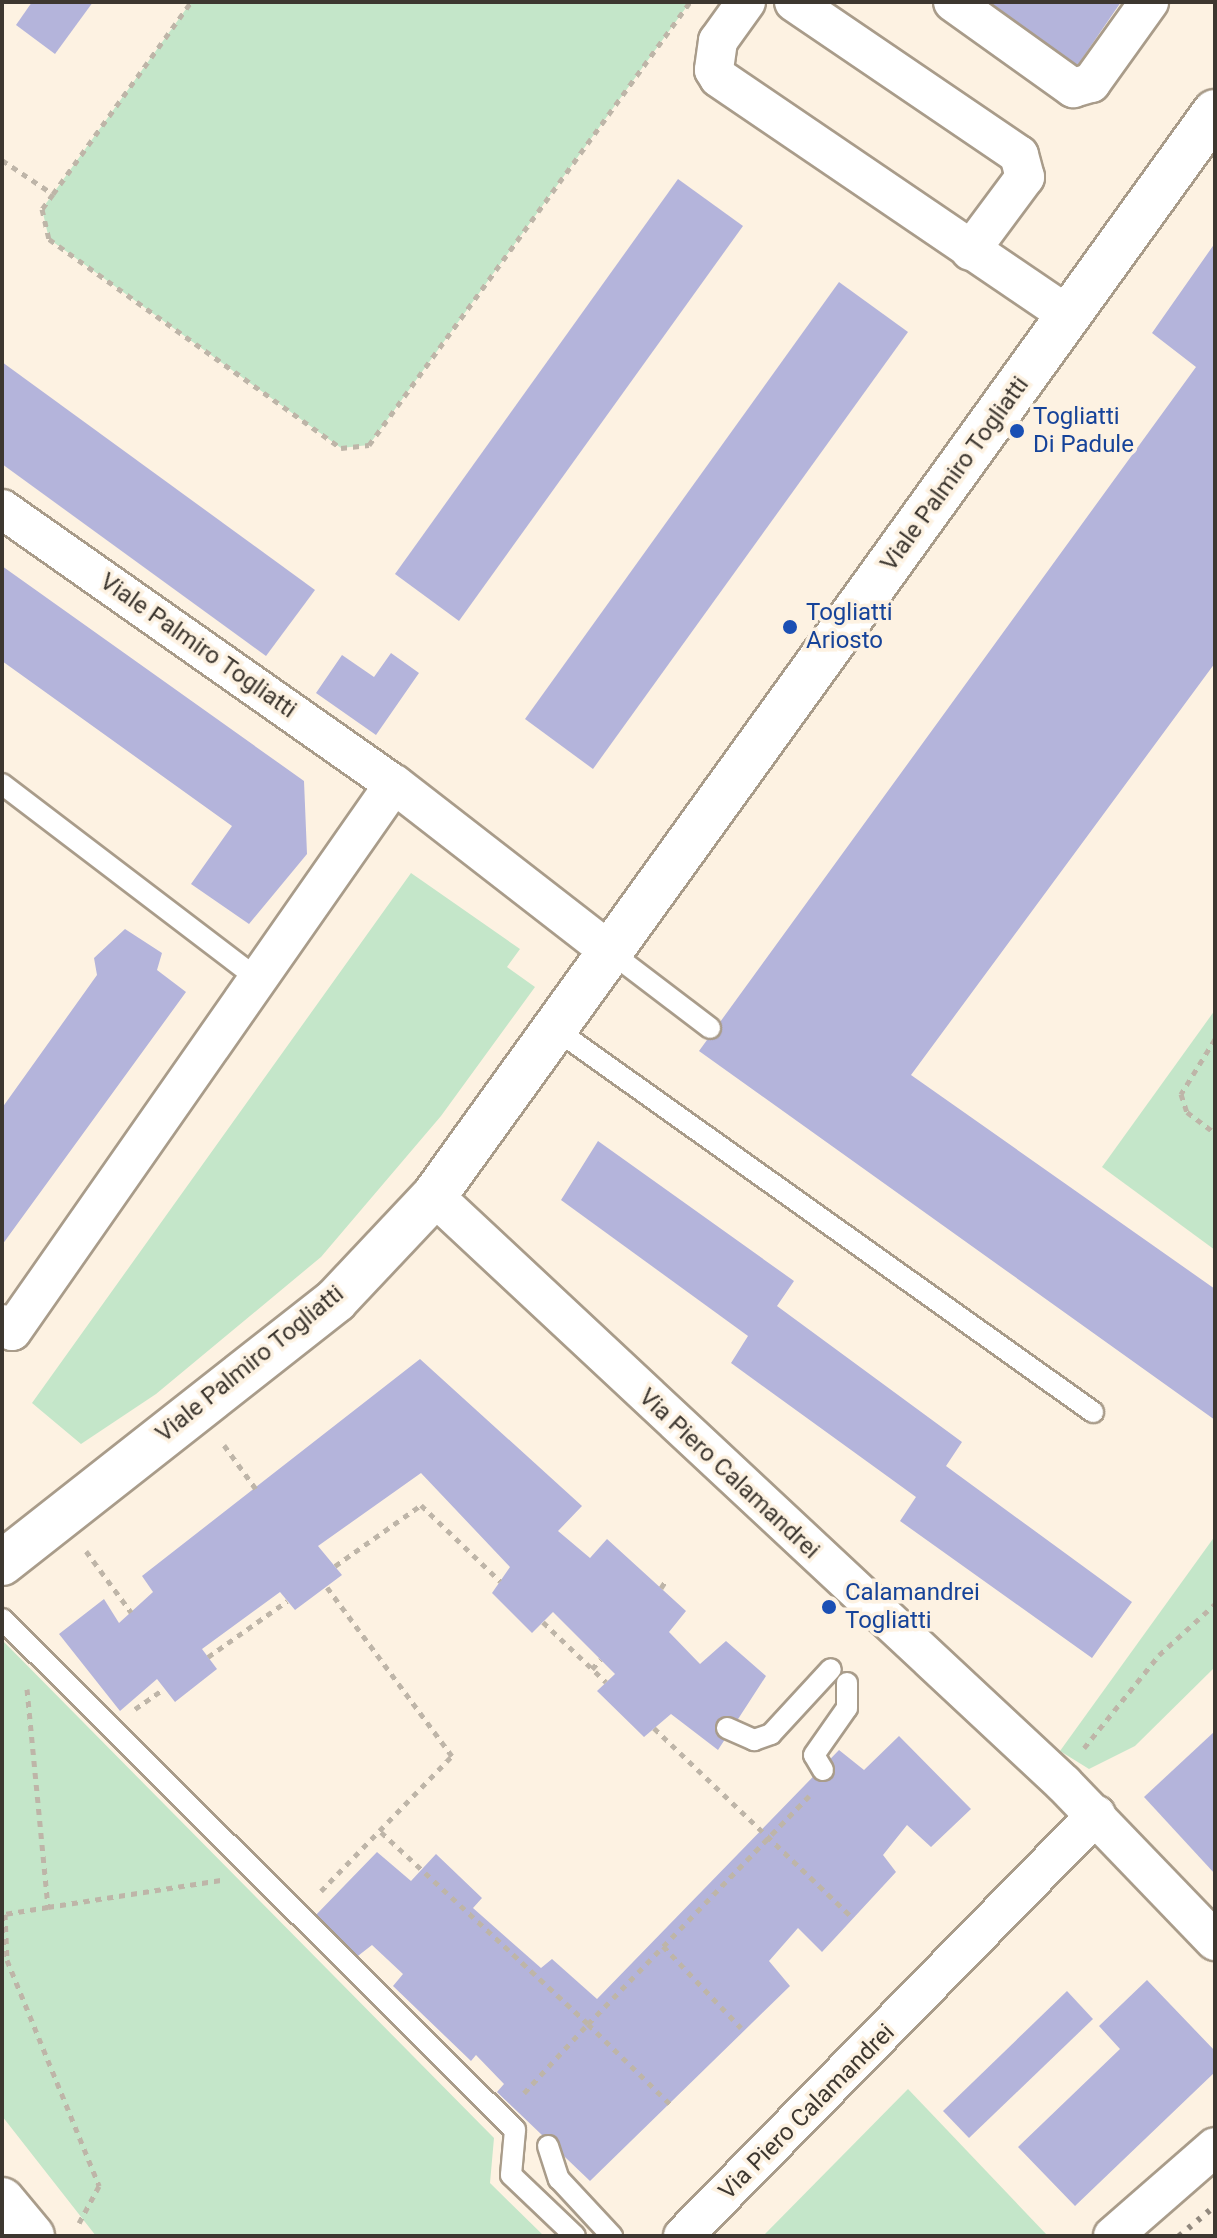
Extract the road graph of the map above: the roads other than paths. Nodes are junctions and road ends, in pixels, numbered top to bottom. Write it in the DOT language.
graph roads {
  1 [pos="746,2"];
  2 [pos="794,2"];
  3 [pos="953,2"];
  4 [pos="1149,2"];
  5 [pos="1215,112"];
  6 [pos="970,251"];
  7 [pos="1069,316"];
  8 [pos="2,509"];
  9 [pos="2,784"];
  10 [pos="394,784"];
  11 [pos="613,954"];
  12 [pos="258,979"];
  13 [pos="710,1028"];
  14 [pos="558,1031"];
  15 [pos="434,1196"];
  16 [pos="2,1324"];
  17 [pos="1093,1412"];
  18 [pos="60,1531"];
  19 [pos="2,1547"];
  20 [pos="2,1563"];
  21 [pos="2,1619"];
  22 [pos="831,1669"];
  23 [pos="847,1683"];
  24 [pos="727,1728"];
  25 [pos="823,1770"];
  26 [pos="1096,1815"];
  27 [pos="1215,1941"];
  28 [pos="548,2146"];
  29 [pos="1215,2147"];
  30 [pos="575,2236"];
  31 [pos="612,2236"];
  32 [pos="683,2236"];
  33 [pos="1113,2236"];
  1 -- 6 [label="street"];
  2 -- 6 [label="street"];
  3 -- 4 [label="street"];
  5 -- 7 [label="street, Viale Palmiro Togliatti"];
  6 -- 7 [label="street"];
  7 -- 11 [label="street, Viale Palmiro Togliatti"];
  8 -- 10 [label="street, Viale Palmiro Togliatti"];
  9 -- 12 [label="lane"];
  10 -- 11 [label="street, Viale Palmiro Togliatti"];
  10 -- 12 [label="street"];
  11 -- 13 [label="lane"];
  11 -- 14 [label="street, Viale Palmiro Togliatti"];
  12 -- 16 [label="street"];
  14 -- 15 [label="street, Viale Palmiro Togliatti"];
  14 -- 17 [label="lane"];
  15 -- 18 [label="street, Viale Palmiro Togliatti"];
  15 -- 26 [label="street, Via Piero Calamandrei"];
  18 -- 19 [label="street, Viale Palmiro Togliatti"];
  18 -- 20 [label="street, Viale Palmiro Togliatti"];
  21 -- 30 [label="lane"];
  22 -- 24 [label="lane"];
  23 -- 25 [label="lane"];
  26 -- 27 [label="street, Via Piero Calamandrei"];
  26 -- 32 [label="street, Via Piero Calamandrei"];
  28 -- 31 [label="lane"];
  29 -- 33 [label="street"];
}
